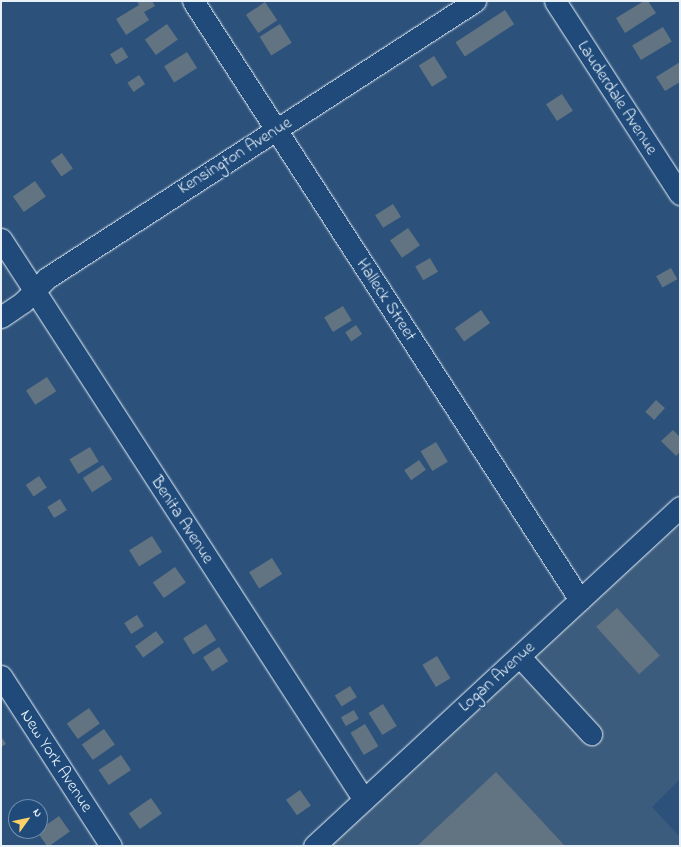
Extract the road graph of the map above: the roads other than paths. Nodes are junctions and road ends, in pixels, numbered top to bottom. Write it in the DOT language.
graph roads {
  1 [pos="193,1"];
  2 [pos="474,1"];
  3 [pos="555,1"];
  4 [pos="275,129"];
  5 [pos="680,194"];
  6 [pos="1,239"];
  7 [pos="34,290"];
  8 [pos="1,317"];
  9 [pos="680,507"];
  10 [pos="580,600"];
  11 [pos="520,657"];
  12 [pos="1,676"];
  13 [pos="591,734"];
  14 [pos="364,800"];
  15 [pos="111,846"];
  16 [pos="314,846"];
  1 -- 4 [label="street, Halleck Street"];
  2 -- 4 [label="street, Kensington Avenue"];
  3 -- 5 [label="street, Lauderdale Avenue"];
  4 -- 7 [label="street, Kensington Avenue"];
  4 -- 10 [label="street, Halleck Street"];
  6 -- 7 [label="street, Benita Avenue"];
  7 -- 8 [label="street, Kensington Avenue"];
  7 -- 14 [label="street, Benita Avenue"];
  9 -- 10 [label="street, Logan Avenue"];
  10 -- 11 [label="street, Logan Avenue"];
  11 -- 13 [label="street"];
  11 -- 14 [label="street, Logan Avenue"];
  12 -- 15 [label="street, New York Avenue"];
  14 -- 16 [label="street, Logan Avenue"];
}
